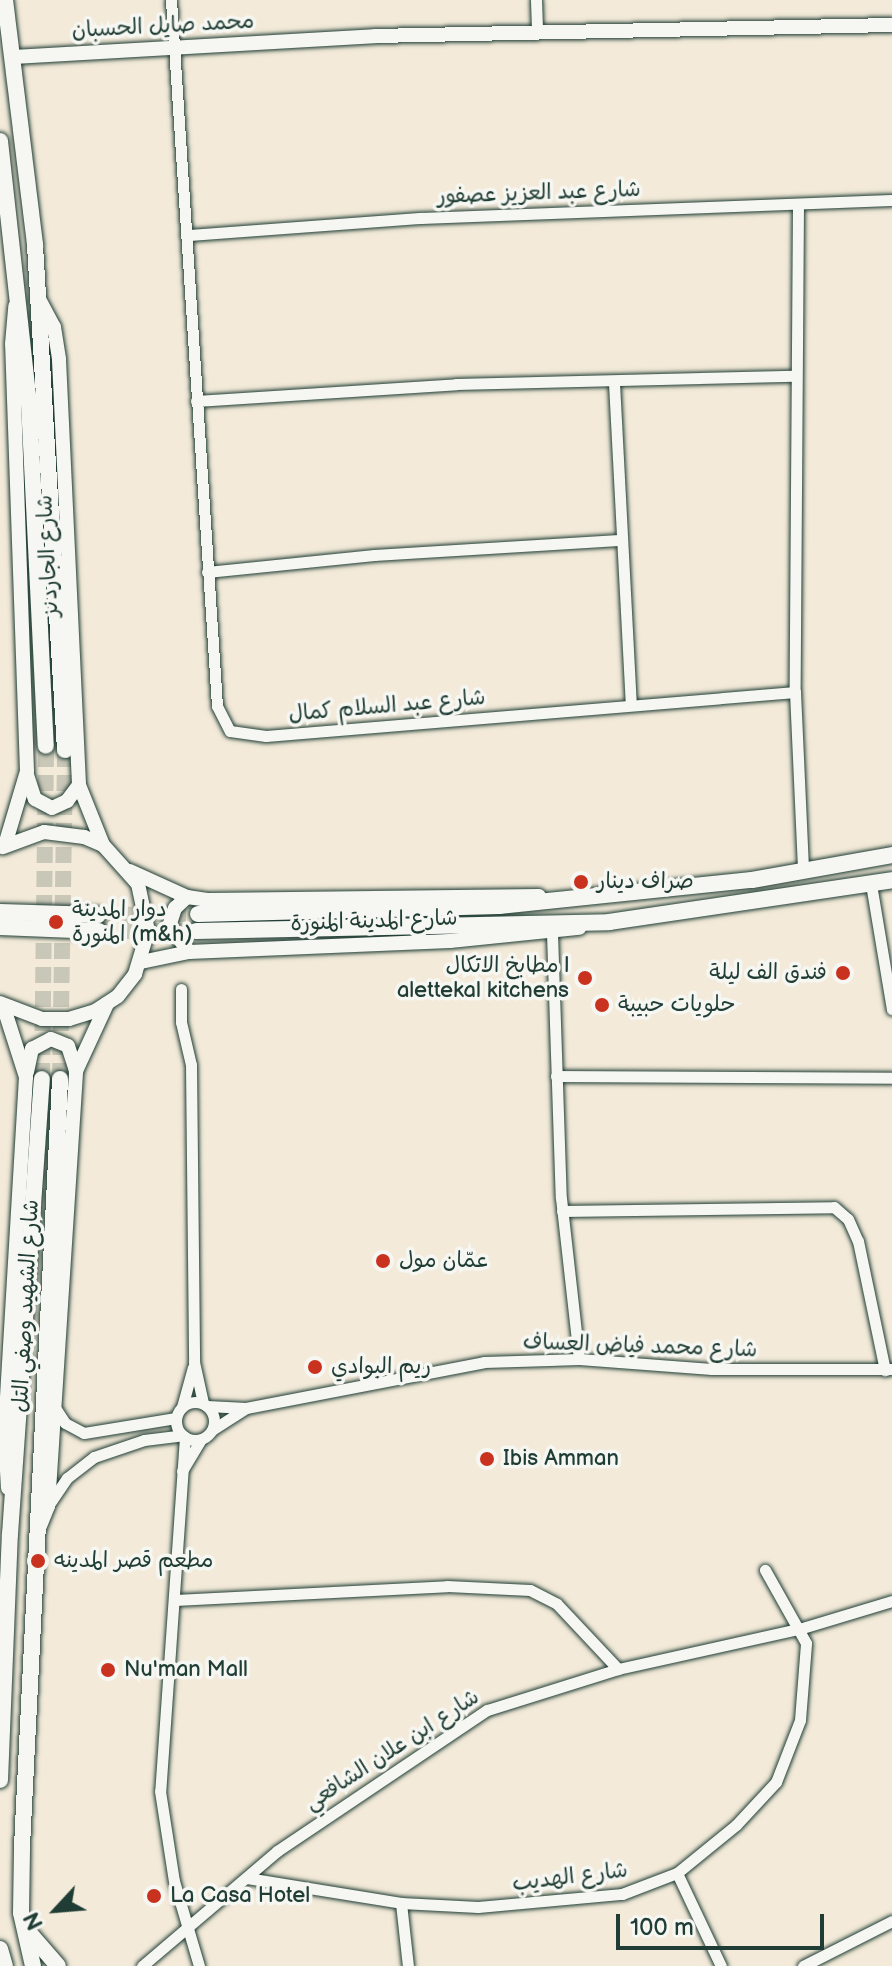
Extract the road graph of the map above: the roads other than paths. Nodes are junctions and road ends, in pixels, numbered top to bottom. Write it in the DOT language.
graph roads {
  1 [pos="5,0"];
  2 [pos="171,0"];
  3 [pos="536,0"];
  4 [pos="892,25"];
  5 [pos="537,30"];
  6 [pos="173,45"];
  7 [pos="12,57"];
  8 [pos="0,141"];
  9 [pos="892,200"];
  10 [pos="798,204"];
  11 [pos="188,235"];
  12 [pos="19,291"];
  13 [pos="38,297"];
  14 [pos="794,376"];
  15 [pos="614,383"];
  16 [pos="7,388"];
  17 [pos="196,401"];
  18 [pos="619,540"];
  19 [pos="207,572"];
  20 [pos="795,692"];
  21 [pos="631,705"];
  22 [pos="46,746"];
  23 [pos="65,750"];
  24 [pos="27,771"];
  25 [pos="79,785"];
  26 [pos="103,845"];
  27 [pos="2,847"];
  28 [pos="892,855"];
  29 [pos="130,871"];
  30 [pos="803,871"];
  31 [pos="892,880"];
  32 [pos="871,884"];
  33 [pos="588,896"];
  34 [pos="187,897"];
  35 [pos="0,912"];
  36 [pos="609,922"];
  37 [pos="0,927"];
  38 [pos="552,933"];
  39 [pos="189,952"];
  40 [pos="141,962"];
  41 [pos="181,989"];
  42 [pos="2,1004"];
  43 [pos="107,1004"];
  44 [pos="892,1009"];
  45 [pos="76,1071"];
  46 [pos="556,1076"];
  47 [pos="34,1078"];
  48 [pos="892,1078"];
  49 [pos="60,1079"];
  50 [pos="562,1211"];
  51 [pos="579,1359"];
  52 [pos="194,1362"];
  53 [pos="889,1369"];
  54 [pos="52,1402"];
  55 [pos="205,1405"];
  56 [pos="246,1408"];
  57 [pos="179,1412"];
  58 [pos="212,1430"];
  59 [pos="184,1436"];
  60 [pos="3,1438"];
  61 [pos="201,1439"];
  62 [pos="182,1472"];
  63 [pos="48,1506"];
  64 [pos="7,1523"];
  65 [pos="37,1534"];
  66 [pos="765,1570"];
  67 [pos="175,1600"];
  68 [pos="892,1601"];
  69 [pos="799,1629"];
  70 [pos="618,1669"];
  71 [pos="0,1780"];
  72 [pos="677,1873"];
  73 [pos="247,1878"];
  74 [pos="401,1903"];
  75 [pos="892,1921"];
  76 [pos="23,1926"];
  77 [pos="189,1931"];
  78 [pos="0,1949"];
  79 [pos="5,1966"];
  80 [pos="33,1966"];
  81 [pos="58,1966"];
  82 [pos="142,1966"];
  83 [pos="199,1966"];
  84 [pos="408,1966"];
  85 [pos="721,1966"];
  86 [pos="803,1966"];
  1 -- 7 [label="main road"];
  2 -- 6 [label="street, شارع عبد السلام كمال"];
  3 -- 5 [label="street"];
  4 -- 5 [label="street, محمد صايل الحسبان"];
  5 -- 6 [label="street, محمد صايل الحسبان"];
  6 -- 7 [label="street, محمد صايل الحسبان"];
  6 -- 11 [label="street, شارع عبد السلام كمال"];
  7 -- 13 [label="main road"];
  8 -- 12 [label="main road"];
  9 -- 10 [label="street, شارع عبد العزيز عصفور"];
  10 -- 11 [label="street, شارع عبد العزيز عصفور"];
  10 -- 14 [label="street"];
  11 -- 17 [label="street, شارع عبد السلام كمال"];
  12 -- 16 [label="street, شارع الجاردنز"];
  12 -- 22 [label="main road"];
  13 -- 23 [label="main road"];
  13 -- 25 [label="street, شارع الجاردنز"];
  14 -- 15 [label="street"];
  14 -- 20 [label="street"];
  15 -- 17 [label="street"];
  15 -- 18 [label="street"];
  16 -- 24 [label="street, شارع الجاردنز"];
  17 -- 19 [label="street, شارع عبد السلام كمال"];
  18 -- 19 [label="street"];
  18 -- 21 [label="street"];
  19 -- 21 [label="street, شارع عبد السلام كمال"];
  20 -- 21 [label="street, شارع عبد السلام كمال"];
  20 -- 30 [label="street"];
  24 -- 25 [label="street"];
  24 -- 27 [label="street, شارع الجاردنز"];
  25 -- 26 [label="street, شارع الجاردنز"];
  26 -- 27 [label="street"];
  26 -- 29 [label="street"];
  28 -- 30 [label="main road, شارع المدينة المنورة"];
  29 -- 34 [label="street, شارع المدينة المنورة"];
  29 -- 40 [label="street"];
  30 -- 33 [label="main road, شارع المدينة المنورة"];
  31 -- 32 [label="main road, شارع المدينة المنورة"];
  32 -- 36 [label="main road, شارع المدينة المنورة"];
  32 -- 44 [label="street"];
  33 -- 34 [label="street, شارع المدينة المنورة"];
  33 -- 36 [label="main road, شارع المدينة المنورة"];
  34 -- 39 [label="street"];
  35 -- 37 [label="main road"];
  36 -- 38 [label="street, شارع المدينة المنورة"];
  38 -- 39 [label="street, شارع المدينة المنورة"];
  38 -- 46 [label="street"];
  39 -- 40 [label="street, شارع المدينة المنورة"];
  40 -- 43 [label="street"];
  41 -- 52 [label="street"];
  42 -- 43 [label="street"];
  42 -- 47 [label="street"];
  43 -- 45 [label="street"];
  45 -- 47 [label="street"];
  45 -- 54 [label="street"];
  46 -- 48 [label="street"];
  46 -- 50 [label="street"];
  47 -- 60 [label="street"];
  47 -- 64 [label="main road, شارع الشهيد وصفي التل"];
  49 -- 65 [label="main road, شارع الشهيد وصفي التل"];
  50 -- 51 [label="street"];
  50 -- 53 [label="street"];
  51 -- 53 [label="street, شارع محمد فياض العساف"];
  51 -- 56 [label="street, شارع محمد فياض العساف"];
  52 -- 55 [label="street"];
  52 -- 57 [label="street"];
  54 -- 57 [label="street"];
  54 -- 63 [label="street"];
  55 -- 56 [label="street, شارع محمد فياض العساف"];
  55 -- 57 [label="street"];
  55 -- 58 [label="street"];
  56 -- 58 [label="street, شارع محمد فياض العساف"];
  57 -- 59 [label="street"];
  58 -- 61 [label="street"];
  59 -- 61 [label="street"];
  59 -- 62 [label="street"];
  59 -- 63 [label="street"];
  60 -- 64 [label="street"];
  61 -- 62 [label="street"];
  62 -- 67 [label="street"];
  63 -- 65 [label="street"];
  64 -- 71 [label="main road, شارع الشهيد وصفي التل"];
  65 -- 76 [label="main road, شارع الشهيد وصفي التل"];
  66 -- 69 [label="street, شارع الهديب"];
  67 -- 70 [label="street"];
  67 -- 77 [label="street"];
  68 -- 69 [label="street, شارع ابن علان الشافعي"];
  69 -- 70 [label="street, شارع ابن علان الشافعي"];
  69 -- 72 [label="street, شارع الهديب"];
  70 -- 73 [label="street, شارع ابن علان الشافعي"];
  72 -- 74 [label="street, شارع الهديب"];
  72 -- 85 [label="street"];
  73 -- 74 [label="street, شارع الهديب"];
  73 -- 77 [label="street, شارع ابن علان الشافعي"];
  74 -- 84 [label="street"];
  75 -- 86 [label="street"];
  76 -- 80 [label="main road, شارع الشهيد وصفي التل"];
  76 -- 81 [label="main road"];
  77 -- 82 [label="street, شارع ابن علان الشافعي"];
  77 -- 83 [label="street"];
  78 -- 79 [label="main road"];
}
